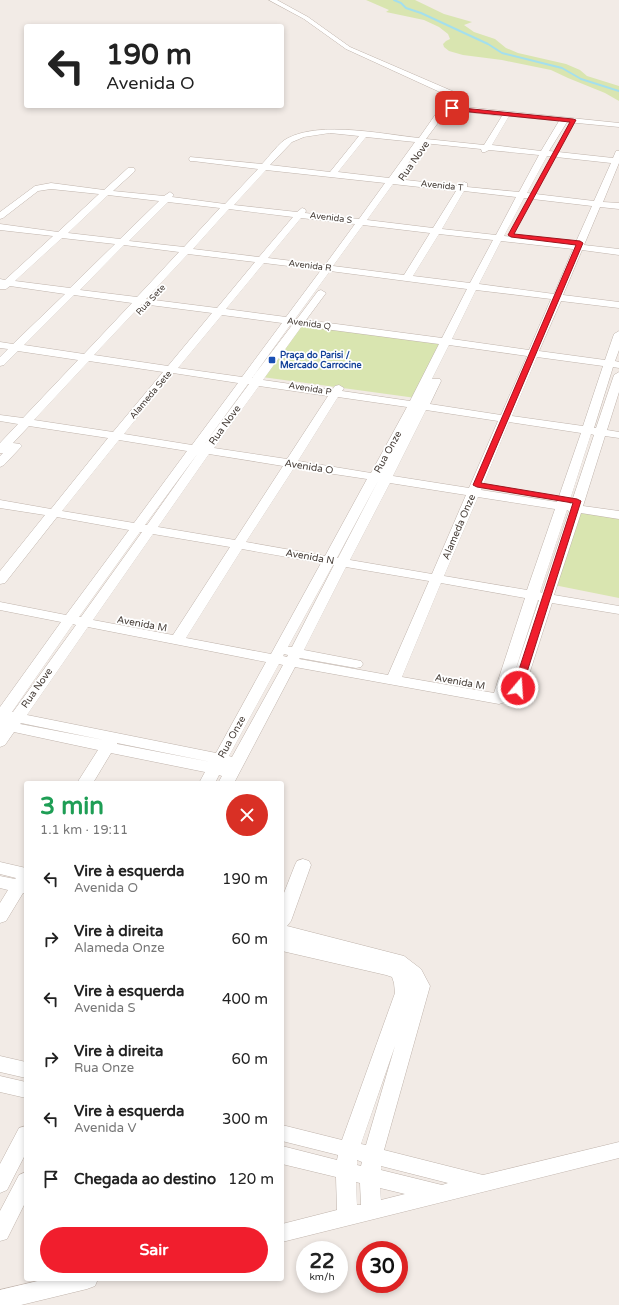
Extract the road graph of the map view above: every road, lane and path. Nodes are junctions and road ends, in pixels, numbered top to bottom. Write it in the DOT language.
graph roads {
  1 [pos="272,0"];
  2 [pos="448,110"];
  3 [pos="507,115"];
  4 [pos="568,121"];
  5 [pos="619,126"];
  6 [pos="363,136"];
  7 [pos="423,142"];
  8 [pos="486,149"];
  9 [pos="548,155"];
  10 [pos="195,157"];
  11 [pos="617,161"];
  12 [pos="268,165"];
  13 [pos="131,170"];
  14 [pos="119,172"];
  15 [pos="333,172"];
  16 [pos="397,179"];
  17 [pos="62,182"];
  18 [pos="463,187"];
  19 [pos="103,189"];
  20 [pos="528,194"];
  21 [pos="168,197"];
  22 [pos="597,202"];
  23 [pos="619,202"];
  24 [pos="233,204"];
  25 [pos="619,206"];
  26 [pos="300,213"];
  27 [pos="0,216"];
  28 [pos="367,221"];
  29 [pos="0,223"];
  30 [pos="0,227"];
  31 [pos="437,229"];
  32 [pos="57,232"];
  33 [pos="505,237"];
  34 [pos="124,240"];
  35 [pos="579,245"];
  36 [pos="619,248"];
  37 [pos="193,249"];
  38 [pos="619,252"];
  39 [pos="263,258"];
  40 [pos="333,271"];
  41 [pos="408,276"];
  42 [pos="3,281"];
  43 [pos="479,285"];
  44 [pos="74,290"];
  45 [pos="558,295"];
  46 [pos="147,300"];
  47 [pos="619,300"];
  48 [pos="619,305"];
  49 [pos="221,310"];
  50 [pos="296,320"];
  51 [pos="619,334"];
  52 [pos="0,339"];
  53 [pos="450,340"];
  54 [pos="0,345"];
  55 [pos="19,345"];
  56 [pos="534,351"];
  57 [pos="94,355"];
  58 [pos="615,362"];
  59 [pos="0,363"];
  60 [pos="174,367"];
  61 [pos="619,375"];
  62 [pos="253,378"];
  63 [pos="337,391"];
  64 [pos="420,403"];
  65 [pos="0,411"];
  66 [pos="507,415"];
  67 [pos="0,418"];
  68 [pos="34,420"];
  69 [pos="595,428"];
  70 [pos="619,428"];
  71 [pos="118,433"];
  72 [pos="619,434"];
  73 [pos="203,447"];
  74 [pos="0,450"];
  75 [pos="292,461"];
  76 [pos="0,463"];
  77 [pos="382,474"];
  78 [pos="475,489"];
  79 [pos="0,496"];
  80 [pos="0,504"];
  81 [pos="570,504"];
  82 [pos="619,508"];
  83 [pos="57,510"];
  84 [pos="619,515"];
  85 [pos="146,525"];
  86 [pos="240,541"];
  87 [pos="331,556"];
  88 [pos="344,559"];
  89 [pos="438,575"];
  90 [pos="0,580"];
  91 [pos="534,591"];
  92 [pos="548,593"];
  93 [pos="0,597"];
  94 [pos="619,601"];
  95 [pos="0,606"];
  96 [pos="619,610"];
  97 [pos="80,617"];
  98 [pos="180,635"];
  99 [pos="278,654"];
  100 [pos="293,657"];
  101 [pos="395,676"];
  102 [pos="500,696"];
  103 [pos="5,719"];
  104 [pos="0,742"];
  105 [pos="111,742"];
  106 [pos="217,764"];
  107 [pos="231,773"];
  108 [pos="86,781"];
  109 [pos="209,781"];
  110 [pos="304,865"];
  111 [pos="0,868"];
  112 [pos="24,881"];
  113 [pos="0,882"];
  114 [pos="284,916"];
  115 [pos="0,917"];
  116 [pos="284,932"];
  117 [pos="284,944"];
  118 [pos="404,971"];
  119 [pos="0,1064"];
  120 [pos="24,1070"];
  121 [pos="0,1084"];
  122 [pos="24,1090"];
  123 [pos="284,1133"];
  124 [pos="24,1138"];
  125 [pos="349,1149"];
  126 [pos="619,1150"];
  127 [pos="373,1155"];
  128 [pos="284,1156"];
  129 [pos="346,1171"];
  130 [pos="370,1176"];
  131 [pos="0,1184"];
  132 [pos="484,1184"];
  133 [pos="24,1185"];
  134 [pos="444,1194"];
  135 [pos="371,1211"];
  136 [pos="347,1218"];
  137 [pos="0,1232"];
  138 [pos="284,1233"];
  139 [pos="79,1281"];
  140 [pos="0,1300"];
  1 -- 2 [label="street, Rua Nove"];
  2 -- 3 [label="street"];
  2 -- 7 [label="street, Rua Nove"];
  3 -- 4 [label="street"];
  3 -- 8 [label="street"];
  4 -- 5 [label="street"];
  4 -- 9 [label="street, Rua Onze"];
  6 -- 7 [label="street"];
  6 -- 12 [label="street, Rua Sete"];
  6 -- 15 [label="street"];
  7 -- 8 [label="street"];
  7 -- 16 [label="street, Rua Nove"];
  8 -- 9 [label="street"];
  9 -- 11 [label="street"];
  9 -- 20 [label="street, Rua Onze"];
  10 -- 12 [label="street, Avenida T"];
  11 -- 22 [label="street, Alameda Onze"];
  12 -- 15 [label="street, Avenida T"];
  12 -- 24 [label="street, Rua Sete"];
  13 -- 19 [label="street"];
  14 -- 19 [label="street"];
  15 -- 16 [label="street, Avenida T"];
  16 -- 18 [label="street, Avenida T"];
  16 -- 28 [label="street, Rua Nove"];
  17 -- 19 [label="street, Avenida S"];
  18 -- 20 [label="street, Avenida T"];
  18 -- 31 [label="street"];
  19 -- 21 [label="street, Avenida S"];
  19 -- 27 [label="street, Avenida S"];
  19 -- 32 [label="street"];
  20 -- 22 [label="street, Avenida T"];
  20 -- 33 [label="street, Rua Onze"];
  21 -- 24 [label="street, Avenida S"];
  21 -- 34 [label="street"];
  22 -- 23 [label="street, Avenida T"];
  22 -- 25 [label="street, Avenida T"];
  22 -- 35 [label="street, Alameda Onze"];
  24 -- 26 [label="street, Avenida S"];
  24 -- 37 [label="street, Rua Sete"];
  26 -- 28 [label="street, Avenida S"];
  26 -- 39 [label="street, Alameda Sete"];
  28 -- 31 [label="street, Avenida S"];
  28 -- 40 [label="street, Rua Nove"];
  29 -- 32 [label="street, Avenida R"];
  30 -- 32 [label="street, Avenida R"];
  31 -- 33 [label="street, Avenida S"];
  31 -- 41 [label="street"];
  32 -- 34 [label="street, Avenida R"];
  32 -- 42 [label="street"];
  33 -- 35 [label="street, Avenida S"];
  33 -- 43 [label="street, Rua Onze"];
  34 -- 37 [label="street, Avenida R"];
  34 -- 44 [label="street"];
  35 -- 36 [label="street, Avenida S"];
  35 -- 38 [label="street, Avenida S"];
  35 -- 45 [label="street, Alameda Onze"];
  37 -- 39 [label="street, Avenida R"];
  37 -- 46 [label="street, Rua Sete"];
  39 -- 40 [label="street, Avenida R"];
  39 -- 49 [label="street, Alameda Sete"];
  40 -- 41 [label="street, Avenida R"];
  40 -- 50 [label="street, Rua Nove"];
  41 -- 43 [label="street, Avenida R"];
  42 -- 44 [label="street, Avenida Q"];
  43 -- 45 [label="street, Avenida R"];
  43 -- 53 [label="street, Rua Onze"];
  44 -- 46 [label="street, Avenida Q"];
  44 -- 55 [label="street"];
  45 -- 47 [label="street, Avenida R"];
  45 -- 48 [label="street, Avenida R"];
  45 -- 56 [label="street, Alameda Onze"];
  46 -- 49 [label="street, Avenida Q"];
  46 -- 57 [label="street, Rua Sete"];
  49 -- 50 [label="street, Avenida Q"];
  49 -- 60 [label="street, Alameda Sete"];
  50 -- 53 [label="street, Avenida Q"];
  50 -- 62 [label="street, Rua Nove"];
  51 -- 58 [label="street"];
  52 -- 55 [label="street, Avenida P"];
  53 -- 56 [label="street, Avenida Q"];
  53 -- 64 [label="street, Rua Onze"];
  54 -- 55 [label="street, Avenida P"];
  55 -- 57 [label="street, Avenida P"];
  55 -- 59 [label="street"];
  56 -- 58 [label="street, Avenida Q"];
  56 -- 66 [label="street, Alameda Onze"];
  57 -- 60 [label="street, Avenida P"];
  57 -- 68 [label="street, Rua Sete"];
  58 -- 69 [label="street"];
  60 -- 62 [label="street, Avenida P"];
  60 -- 71 [label="street, Alameda Sete"];
  61 -- 69 [label="street"];
  62 -- 63 [label="street, Avenida P"];
  62 -- 73 [label="street, Rua Nove"];
  63 -- 64 [label="street, Avenida P"];
  63 -- 75 [label="street"];
  64 -- 66 [label="street, Avenida P"];
  64 -- 77 [label="street, Rua Onze"];
  65 -- 68 [label="street, Avenida O"];
  66 -- 69 [label="street, Avenida P"];
  66 -- 78 [label="street, Alameda Onze"];
  67 -- 68 [label="street, Avenida O"];
  68 -- 71 [label="street, Avenida O"];
  68 -- 74 [label="street, Rua Sete"];
  68 -- 76 [label="street, Rua Sete"];
  69 -- 70 [label="street, Avenida P"];
  69 -- 72 [label="street, Avenida P"];
  69 -- 81 [label="street"];
  71 -- 73 [label="street, Avenida O"];
  71 -- 83 [label="street, Alameda Sete"];
  73 -- 75 [label="street, Avenida O"];
  73 -- 85 [label="street, Rua Nove"];
  75 -- 77 [label="street, Avenida O"];
  75 -- 86 [label="street"];
  77 -- 78 [label="street, Avenida O"];
  77 -- 87 [label="street, Rua Onze"];
  77 -- 88 [label="street, Rua Onze"];
  78 -- 81 [label="street, Avenida O"];
  78 -- 89 [label="street, Alameda Onze"];
  79 -- 83 [label="street, Avenida N"];
  80 -- 83 [label="street, Avenida N"];
  81 -- 82 [label="street, Avenida O"];
  81 -- 84 [label="street, Avenida O"];
  81 -- 91 [label="street"];
  81 -- 92 [label="street"];
  83 -- 85 [label="street, Avenida N"];
  83 -- 90 [label="street, Alameda Sete"];
  85 -- 86 [label="street, Avenida N"];
  85 -- 97 [label="street, Rua Nove"];
  86 -- 87 [label="street, Avenida N"];
  86 -- 98 [label="street"];
  87 -- 88 [label="street, Avenida N"];
  87 -- 99 [label="street, Rua Onze"];
  88 -- 89 [label="street, Avenida N"];
  88 -- 100 [label="street, Rua Onze"];
  89 -- 91 [label="street, Avenida N"];
  89 -- 101 [label="street, Alameda Onze"];
  91 -- 92 [label="street, Avenida N"];
  91 -- 102 [label="street"];
  92 -- 94 [label="street, Avenida N"];
  92 -- 96 [label="street, Avenida N"];
  92 -- 102 [label="street"];
  93 -- 97 [label="street, Avenida M"];
  95 -- 97 [label="street, Avenida M"];
  97 -- 98 [label="street, Avenida M"];
  97 -- 103 [label="street, Rua Nove"];
  98 -- 99 [label="street, Avenida M"];
  99 -- 100 [label="street, Avenida M"];
  99 -- 106 [label="street, Rua Onze"];
  100 -- 101 [label="street, Avenida M"];
  100 -- 107 [label="street, Rua Onze"];
  101 -- 102 [label="street, Avenida M"];
  103 -- 104 [label="street, Rua Nove"];
  103 -- 105 [label="street"];
  105 -- 106 [label="street"];
  105 -- 108 [label="street"];
  106 -- 107 [label="street"];
  106 -- 109 [label="street, Rua Onze"];
  110 -- 114 [label="street"];
  111 -- 112 [label="street"];
  112 -- 113 [label="street"];
  112 -- 115 [label="street"];
  116 -- 118 [label="street"];
  117 -- 118 [label="street"];
  118 -- 125 [label="street"];
  118 -- 127 [label="street"];
  119 -- 120 [label="street"];
  121 -- 122 [label="street"];
  123 -- 125 [label="street"];
  124 -- 131 [label="street"];
  125 -- 127 [label="street"];
  125 -- 129 [label="street"];
  126 -- 132 [label="street"];
  127 -- 130 [label="street"];
  127 -- 132 [label="street"];
  128 -- 129 [label="street"];
  129 -- 130 [label="street"];
  129 -- 136 [label="street"];
  130 -- 134 [label="street"];
  130 -- 135 [label="street"];
  132 -- 134 [label="street"];
  133 -- 137 [label="street"];
  134 -- 135 [label="street"];
  135 -- 136 [label="street"];
  136 -- 138 [label="street"];
  139 -- 140 [label="street"];
}
